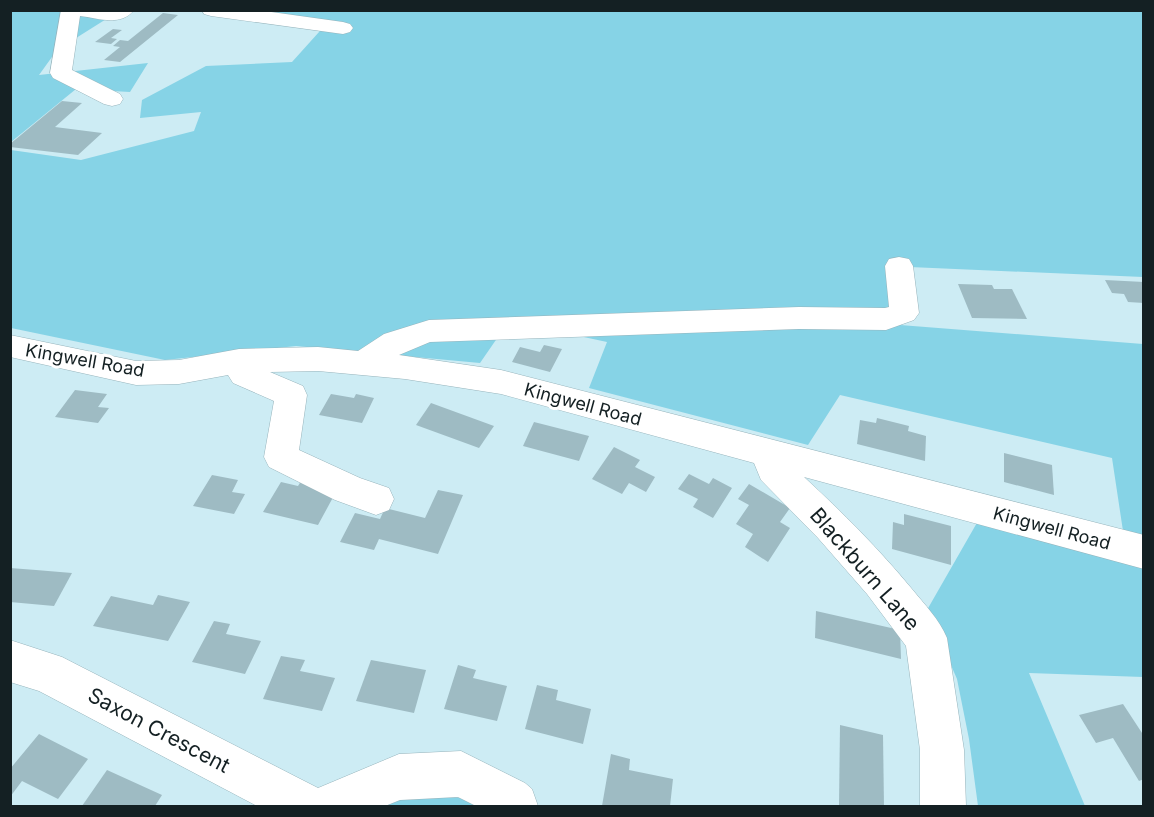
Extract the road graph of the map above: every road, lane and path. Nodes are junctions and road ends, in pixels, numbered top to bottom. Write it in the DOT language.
graph roads {
  1 [pos="72,10"];
  2 [pos="78,10"];
  3 [pos="125,10"];
  4 [pos="211,10"];
  5 [pos="343,28"];
  6 [pos="112,99"];
  7 [pos="899,266"];
  8 [pos="10,346"];
  9 [pos="239,361"];
  10 [pos="363,363"];
  11 [pos="770,452"];
  12 [pos="376,499"];
  13 [pos="1143,552"];
  14 [pos="10,661"];
  15 [pos="304,807"];
  16 [pos="331,807"];
  17 [pos="515,807"];
  18 [pos="943,807"];
  1 -- 6 [label="street"];
  2 -- 3 [label="street"];
  4 -- 5 [label="street"];
  7 -- 10 [label="street"];
  8 -- 9 [label="street, Kingwell Road"];
  9 -- 10 [label="street, Kingwell Road"];
  9 -- 12 [label="street"];
  10 -- 11 [label="street, Kingwell Road"];
  11 -- 13 [label="street, Kingwell Road"];
  11 -- 18 [label="street, Blackburn Lane"];
  14 -- 15 [label="street, Saxon Crescent"];
  16 -- 17 [label="street"];
}
